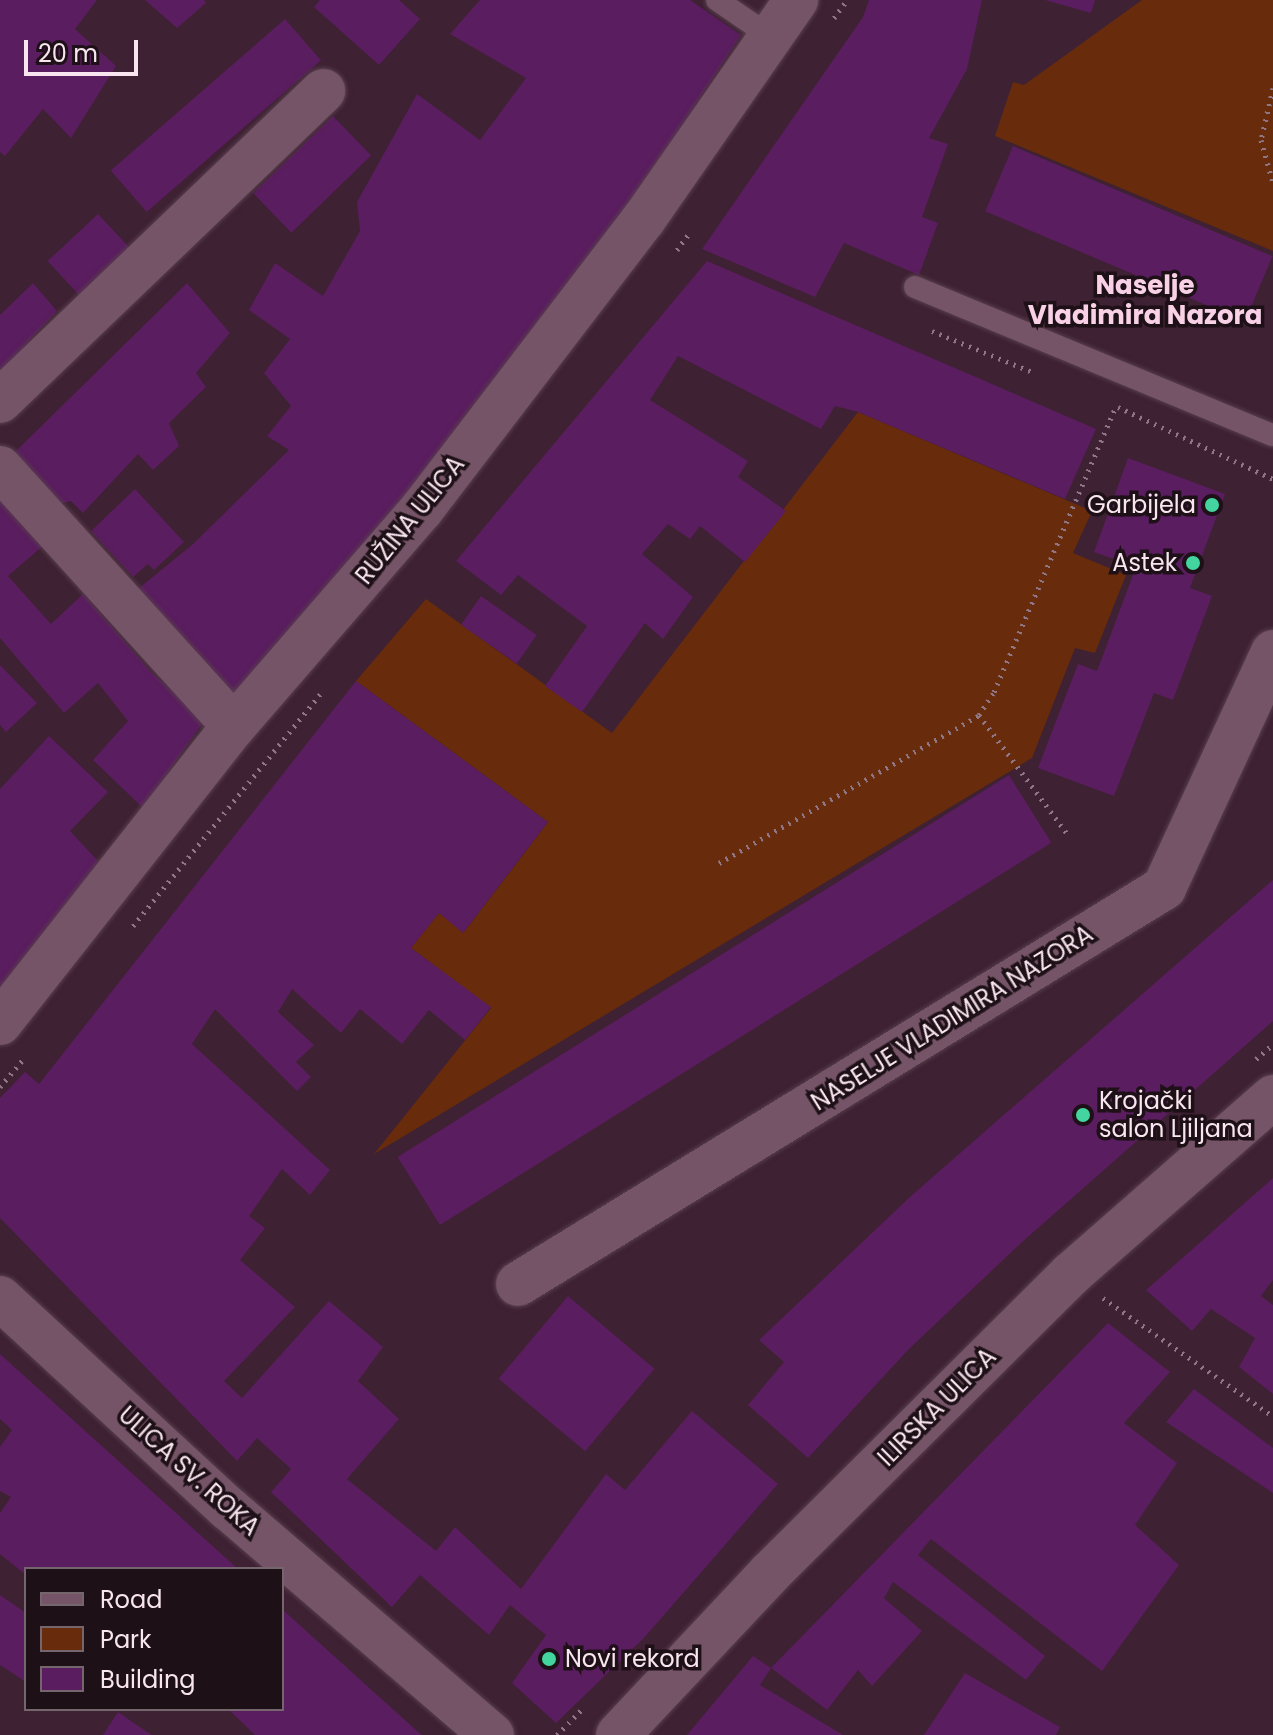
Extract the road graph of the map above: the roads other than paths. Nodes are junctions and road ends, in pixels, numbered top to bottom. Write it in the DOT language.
graph roads {
  1 [pos="717,0"];
  2 [pos="796,0"];
  3 [pos="771,37"];
  4 [pos="323,91"];
  5 [pos="915,287"];
  6 [pos="0,401"];
  7 [pos="1273,435"];
  8 [pos="0,468"];
  9 [pos="1273,652"];
  10 [pos="234,726"];
  11 [pos="0,1023"];
  12 [pos="1273,1097"];
  13 [pos="518,1284"];
  14 [pos="0,1298"];
  15 [pos="492,1735"];
  16 [pos="618,1735"];
  1 -- 3 [label="lane"];
  2 -- 3 [label="street, RUŽINA ULICA"];
  3 -- 10 [label="street, RUŽINA ULICA"];
  4 -- 6 [label="street"];
  5 -- 7 [label="lane"];
  8 -- 10 [label="street"];
  9 -- 13 [label="street, NASELJE VLADIMIRA NAZORA"];
  10 -- 11 [label="street, RUŽINA ULICA"];
  12 -- 16 [label="street, ILIRSKA ULICA"];
  14 -- 15 [label="street, ULICA SV. ROKA"];
}
